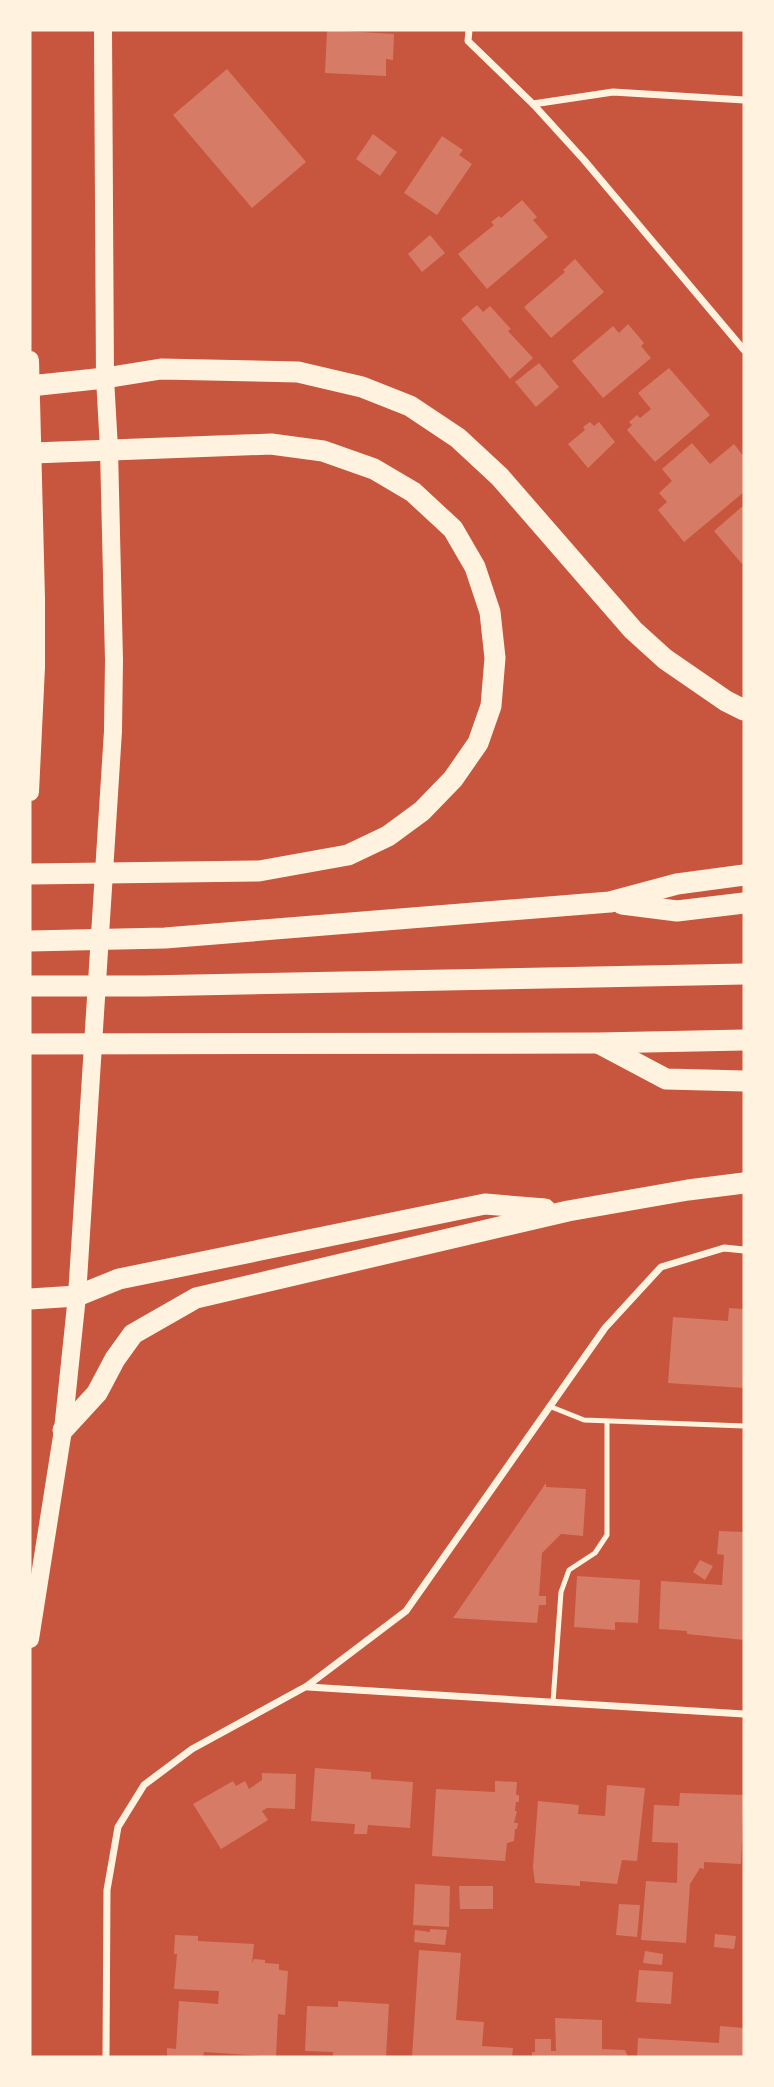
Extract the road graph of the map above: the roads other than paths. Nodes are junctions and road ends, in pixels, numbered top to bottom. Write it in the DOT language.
graph roads {
  1 [pos="103,30"];
  2 [pos="469,30"];
  3 [pos="744,100"];
  4 [pos="533,104"];
  5 [pos="744,350"];
  6 [pos="30,360"];
  7 [pos="105,379"];
  8 [pos="30,386"];
  9 [pos="109,449"];
  10 [pos="33,453"];
  11 [pos="744,710"];
  12 [pos="30,792"];
  13 [pos="30,874"];
  14 [pos="744,875"];
  15 [pos="610,902"];
  16 [pos="744,904"];
  17 [pos="30,941"];
  18 [pos="744,974"];
  19 [pos="30,986"];
  20 [pos="744,1040"];
  21 [pos="598,1043"];
  22 [pos="30,1044"];
  23 [pos="744,1081"];
  24 [pos="744,1183"];
  25 [pos="568,1211"];
  26 [pos="744,1250"];
  27 [pos="76,1296"];
  28 [pos="30,1299"];
  29 [pos="549,1406"];
  30 [pos="607,1422"];
  31 [pos="744,1426"];
  32 [pos="63,1430"];
  33 [pos="30,1639"];
  34 [pos="307,1686"];
  35 [pos="553,1702"];
  36 [pos="744,1714"];
  37 [pos="106,2057"];
  1 -- 7 [label="main road"];
  2 -- 4 [label="street"];
  3 -- 4 [label="street"];
  4 -- 5 [label="street"];
  6 -- 8 [label="main road"];
  7 -- 8 [label="highway"];
  7 -- 9 [label="main road"];
  7 -- 11 [label="highway"];
  8 -- 10 [label="main road"];
  9 -- 10 [label="highway"];
  9 -- 13 [label="highway"];
  9 -- 27 [label="main road"];
  10 -- 12 [label="main road"];
  14 -- 15 [label="highway"];
  15 -- 16 [label="highway"];
  15 -- 17 [label="highway"];
  18 -- 19 [label="highway"];
  20 -- 21 [label="highway"];
  21 -- 22 [label="highway"];
  21 -- 23 [label="highway"];
  24 -- 25 [label="highway"];
  25 -- 27 [label="highway"];
  25 -- 32 [label="highway"];
  26 -- 29 [label="street"];
  27 -- 28 [label="highway"];
  27 -- 32 [label="main road"];
  29 -- 30 [label="lane"];
  29 -- 34 [label="street"];
  30 -- 31 [label="lane"];
  30 -- 35 [label="lane"];
  32 -- 33 [label="main road"];
  34 -- 35 [label="street"];
  34 -- 37 [label="street"];
  35 -- 36 [label="street"];
}
